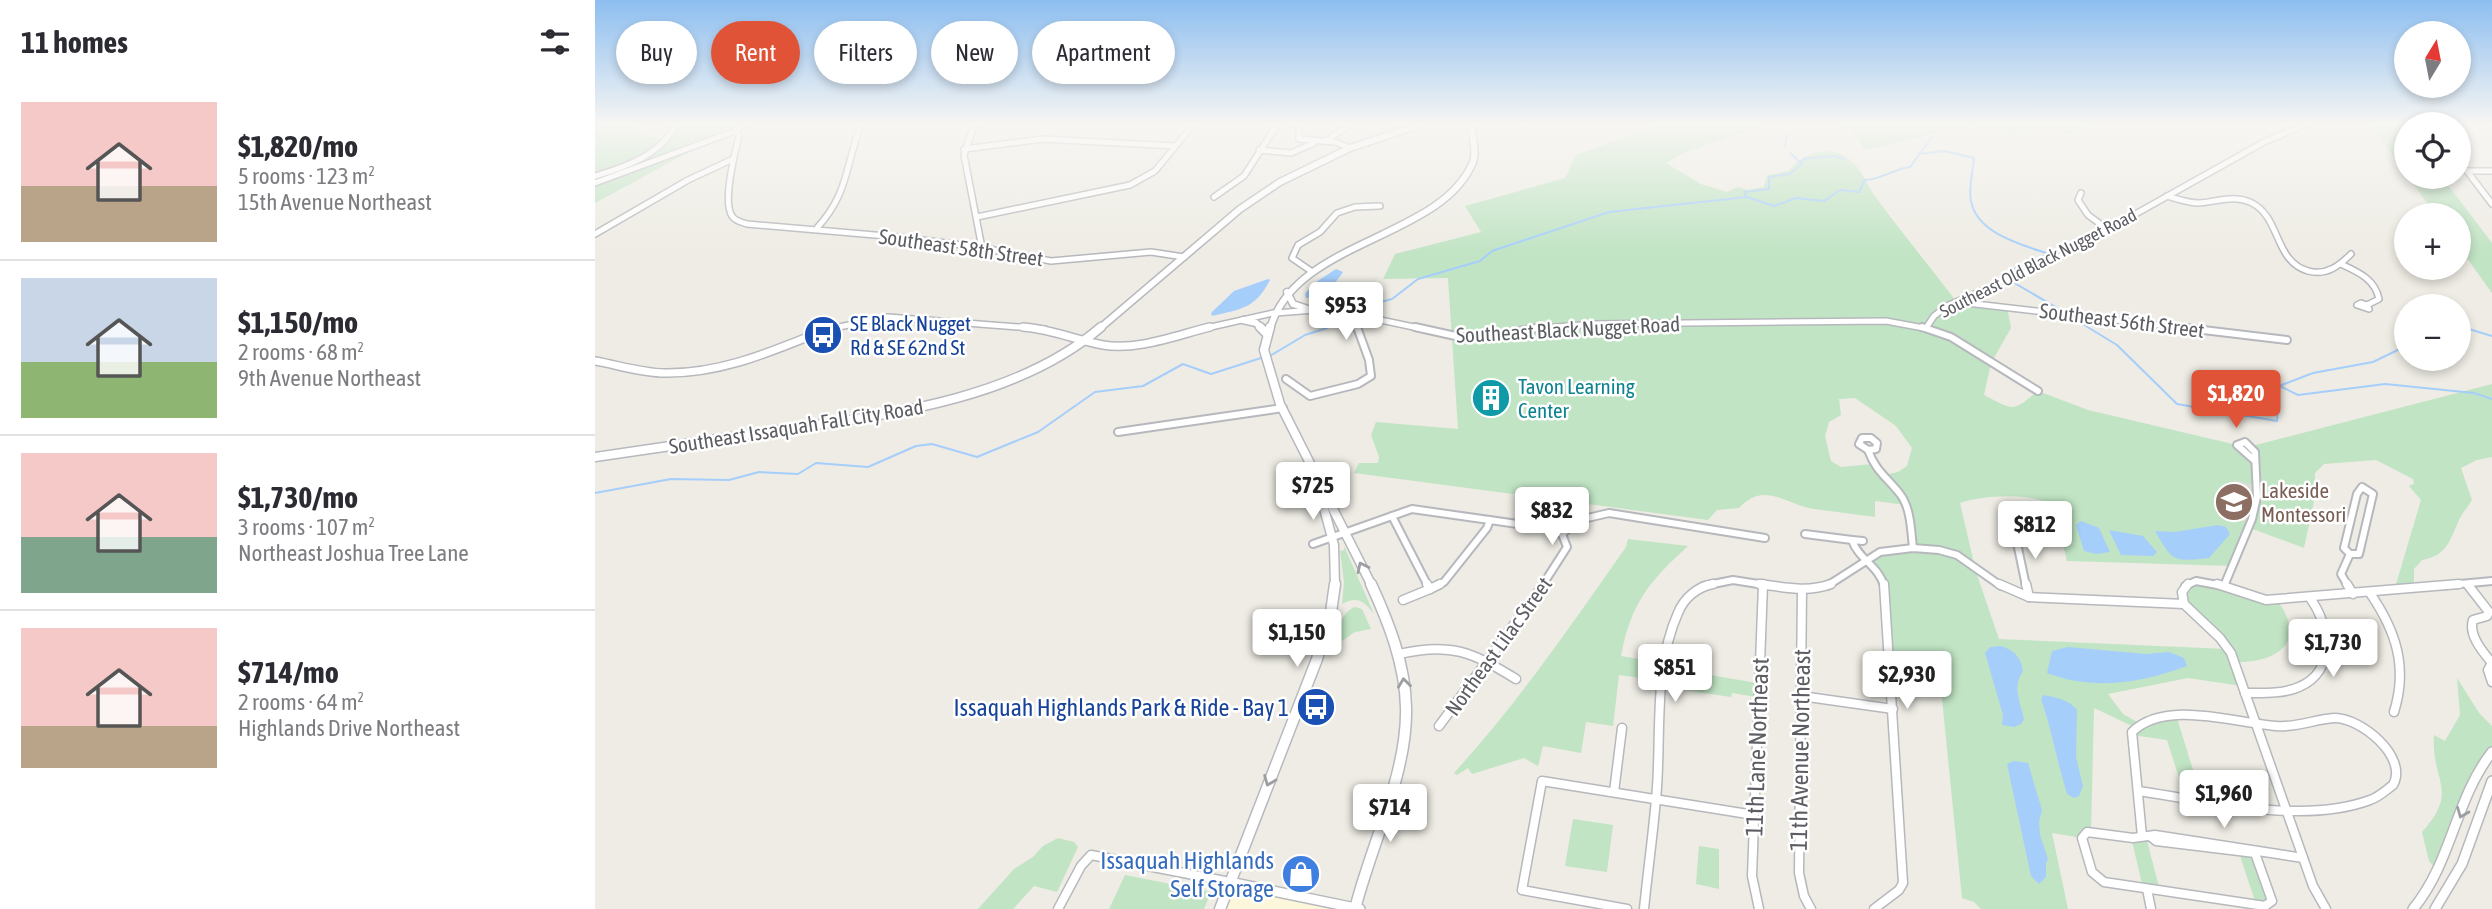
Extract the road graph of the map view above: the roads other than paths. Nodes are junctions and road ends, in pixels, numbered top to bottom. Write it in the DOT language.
graph roads {
  1 [pos="625,167"];
  2 [pos="637,167"];
  3 [pos="715,167"];
  4 [pos="732,167"];
  5 [pos="850,167"];
  6 [pos="968,167"];
  7 [pos="1157,167"];
  8 [pos="1249,167"];
  9 [pos="1307,167"];
  10 [pos="1469,167"];
  11 [pos="2219,167"];
  12 [pos="2492,171"];
  13 [pos="595,176"];
  14 [pos="595,183"];
  15 [pos="2081,193"];
  16 [pos="1214,197"];
  17 [pos="2167,197"];
  18 [pos="2489,197"];
  19 [pos="2492,204"];
  20 [pos="1380,206"];
  21 [pos="977,217"];
  22 [pos="817,228"];
  23 [pos="2108,229"];
  24 [pos="595,234"];
  25 [pos="982,248"];
  26 [pos="2351,254"];
  27 [pos="1184,257"];
  28 [pos="2341,264"];
  29 [pos="1311,271"];
  30 [pos="1287,292"];
  31 [pos="1957,302"];
  32 [pos="2367,305"];
  33 [pos="1308,309"];
  34 [pos="1273,313"];
  35 [pos="1359,314"];
  36 [pos="1243,320"];
  37 [pos="1926,328"];
  38 [pos="1265,337"];
  39 [pos="1086,340"];
  40 [pos="2287,340"];
  41 [pos="595,361"];
  42 [pos="1286,379"];
  43 [pos="2038,391"];
  44 [pos="1283,408"];
  45 [pos="1118,432"];
  46 [pos="1868,450"];
  47 [pos="595,457"];
  48 [pos="2255,461"];
  49 [pos="1316,481"];
  50 [pos="1392,516"];
  51 [pos="1490,520"];
  52 [pos="2022,521"];
  53 [pos="1345,533"];
  54 [pos="1562,534"];
  55 [pos="1805,534"];
  56 [pos="1333,537"];
  57 [pos="1765,538"];
  58 [pos="1852,540"];
  59 [pos="1863,541"];
  60 [pos="1313,544"];
  61 [pos="1913,548"];
  62 [pos="2350,554"];
  63 [pos="1864,561"];
  64 [pos="2492,581"];
  65 [pos="1763,584"];
  66 [pos="2468,585"];
  67 [pos="2224,586"];
  68 [pos="1430,589"];
  69 [pos="1802,590"];
  70 [pos="2370,593"];
  71 [pos="2353,594"];
  72 [pos="2029,597"];
  73 [pos="2310,598"];
  74 [pos="1403,600"];
  75 [pos="2184,604"];
  76 [pos="1398,654"];
  77 [pos="1487,660"];
  78 [pos="2492,663"];
  79 [pos="1516,679"];
  80 [pos="2492,682"];
  81 [pos="2245,693"];
  82 [pos="1801,696"];
  83 [pos="1893,709"];
  84 [pos="2394,712"];
  85 [pos="2256,724"];
  86 [pos="1439,726"];
  87 [pos="1622,728"];
  88 [pos="2492,752"];
  89 [pos="2492,781"];
  90 [pos="2138,791"];
  91 [pos="1614,792"];
  92 [pos="1656,799"];
  93 [pos="2287,810"];
  94 [pos="1754,815"];
  95 [pos="2147,837"];
  96 [pos="2255,853"];
  97 [pos="2303,858"];
  98 [pos="1230,883"];
  99 [pos="2147,889"];
  100 [pos="1058,909"];
  101 [pos="1220,909"];
  102 [pos="1357,909"];
  103 [pos="1627,909"];
  104 [pos="1644,909"];
  105 [pos="1759,909"];
  106 [pos="1811,909"];
  107 [pos="1874,909"];
  108 [pos="2151,909"];
  109 [pos="2326,909"];
  110 [pos="2413,909"];
  111 [pos="2435,909"];
  1 -- 13 [label="street"];
  2 -- 14 [label="street"];
  3 -- 24 [label="street"];
  4 -- 22 [label="street, Southeast 58th Street"];
  5 -- 22 [label="street"];
  6 -- 21 [label="street"];
  7 -- 21 [label="street"];
  8 -- 16 [label="street"];
  9 -- 27 [label="main road, Southeast Issaquah Fall City Road"];
  10 -- 29 [label="main road"];
  11 -- 17 [label="street, Southeast Old Black Nugget Road"];
  12 -- 18 [label="street"];
  15 -- 23 [label="street"];
  17 -- 23 [label="street, Southeast Old Black Nugget Road"];
  17 -- 28 [label="street"];
  18 -- 19 [label="street"];
  20 -- 29 [label="street"];
  21 -- 25 [label="street"];
  22 -- 25 [label="street, Southeast 58th Street"];
  23 -- 31 [label="street, Southeast Old Black Nugget Road"];
  25 -- 27 [label="street, Southeast 58th Street"];
  26 -- 28 [label="street"];
  27 -- 39 [label="main road, Southeast Issaquah Fall City Road"];
  28 -- 32 [label="street"];
  29 -- 30 [label="main road"];
  30 -- 33 [label="main road"];
  30 -- 34 [label="main road"];
  31 -- 37 [label="street, Southeast Old Black Nugget Road"];
  31 -- 40 [label="street, Southeast 56th Street"];
  33 -- 34 [label="street, Southeast Black Nugget Road"];
  33 -- 35 [label="street, Southeast Black Nugget Road"];
  34 -- 36 [label="street, Southeast Black Nugget Road"];
  34 -- 38 [label="main road"];
  35 -- 37 [label="street, Southeast Black Nugget Road"];
  35 -- 42 [label="street"];
  36 -- 38 [label="main road"];
  36 -- 39 [label="street, Southeast Black Nugget Road"];
  37 -- 43 [label="street, Southeast Black Nugget Road"];
  38 -- 44 [label="main road"];
  39 -- 41 [label="street, Southeast Black Nugget Road"];
  39 -- 47 [label="main road, Southeast Issaquah Fall City Road"];
  44 -- 45 [label="street"];
  44 -- 49 [label="main road"];
  46 -- 61 [label="street"];
  48 -- 67 [label="street"];
  49 -- 53 [label="main road"];
  49 -- 56 [label="main road"];
  50 -- 51 [label="street"];
  50 -- 53 [label="street"];
  50 -- 68 [label="street"];
  51 -- 54 [label="street"];
  51 -- 68 [label="street"];
  52 -- 72 [label="street"];
  53 -- 56 [label="street"];
  76 -- 53 [label="main road, one-way"];
  54 -- 57 [label="street"];
  54 -- 77 [label="street, Northeast Lilac Street"];
  55 -- 58 [label="street"];
  56 -- 60 [label="street"];
  56 -- 98 [label="main road, one-way"];
  58 -- 59 [label="street"];
  58 -- 63 [label="street"];
  61 -- 63 [label="street"];
  61 -- 72 [label="street"];
  62 -- 62 [label="street"];
  62 -- 71 [label="street"];
  63 -- 69 [label="street"];
  63 -- 83 [label="street"];
  64 -- 66 [label="street"];
  65 -- 69 [label="street"];
  65 -- 92 [label="street"];
  65 -- 94 [label="street, 11th Lane Northeast"];
  66 -- 70 [label="street"];
  66 -- 78 [label="street"];
  67 -- 73 [label="street"];
  67 -- 75 [label="street"];
  68 -- 74 [label="street"];
  69 -- 82 [label="street, 11th Avenue Northeast"];
  70 -- 71 [label="street"];
  70 -- 84 [label="street"];
  71 -- 73 [label="street"];
  72 -- 75 [label="street"];
  73 -- 81 [label="street"];
  75 -- 81 [label="street"];
  76 -- 77 [label="street"];
  102 -- 76 [label="main road, one-way"];
  77 -- 79 [label="street"];
  77 -- 86 [label="street, Northeast Lilac Street"];
  78 -- 80 [label="street"];
  81 -- 85 [label="street"];
  82 -- 83 [label="street"];
  82 -- 106 [label="street, 11th Avenue Northeast"];
  83 -- 107 [label="street"];
  85 -- 90 [label="street"];
  85 -- 93 [label="street"];
  85 -- 93 [label="street"];
  87 -- 91 [label="street"];
  88 -- 110 [label="street, one-way"];
  89 -- 111 [label="street"];
  90 -- 93 [label="street"];
  90 -- 95 [label="street"];
  91 -- 92 [label="street"];
  91 -- 103 [label="street"];
  92 -- 94 [label="street"];
  92 -- 104 [label="street"];
  93 -- 97 [label="street"];
  94 -- 105 [label="street, 11th Lane Northeast"];
  95 -- 96 [label="street"];
  95 -- 99 [label="street"];
  96 -- 97 [label="street"];
  96 -- 99 [label="street"];
  97 -- 109 [label="street"];
  98 -- 100 [label="street"];
  98 -- 101 [label="main road"];
  98 -- 102 [label="street"];
  99 -- 108 [label="street"];
}
